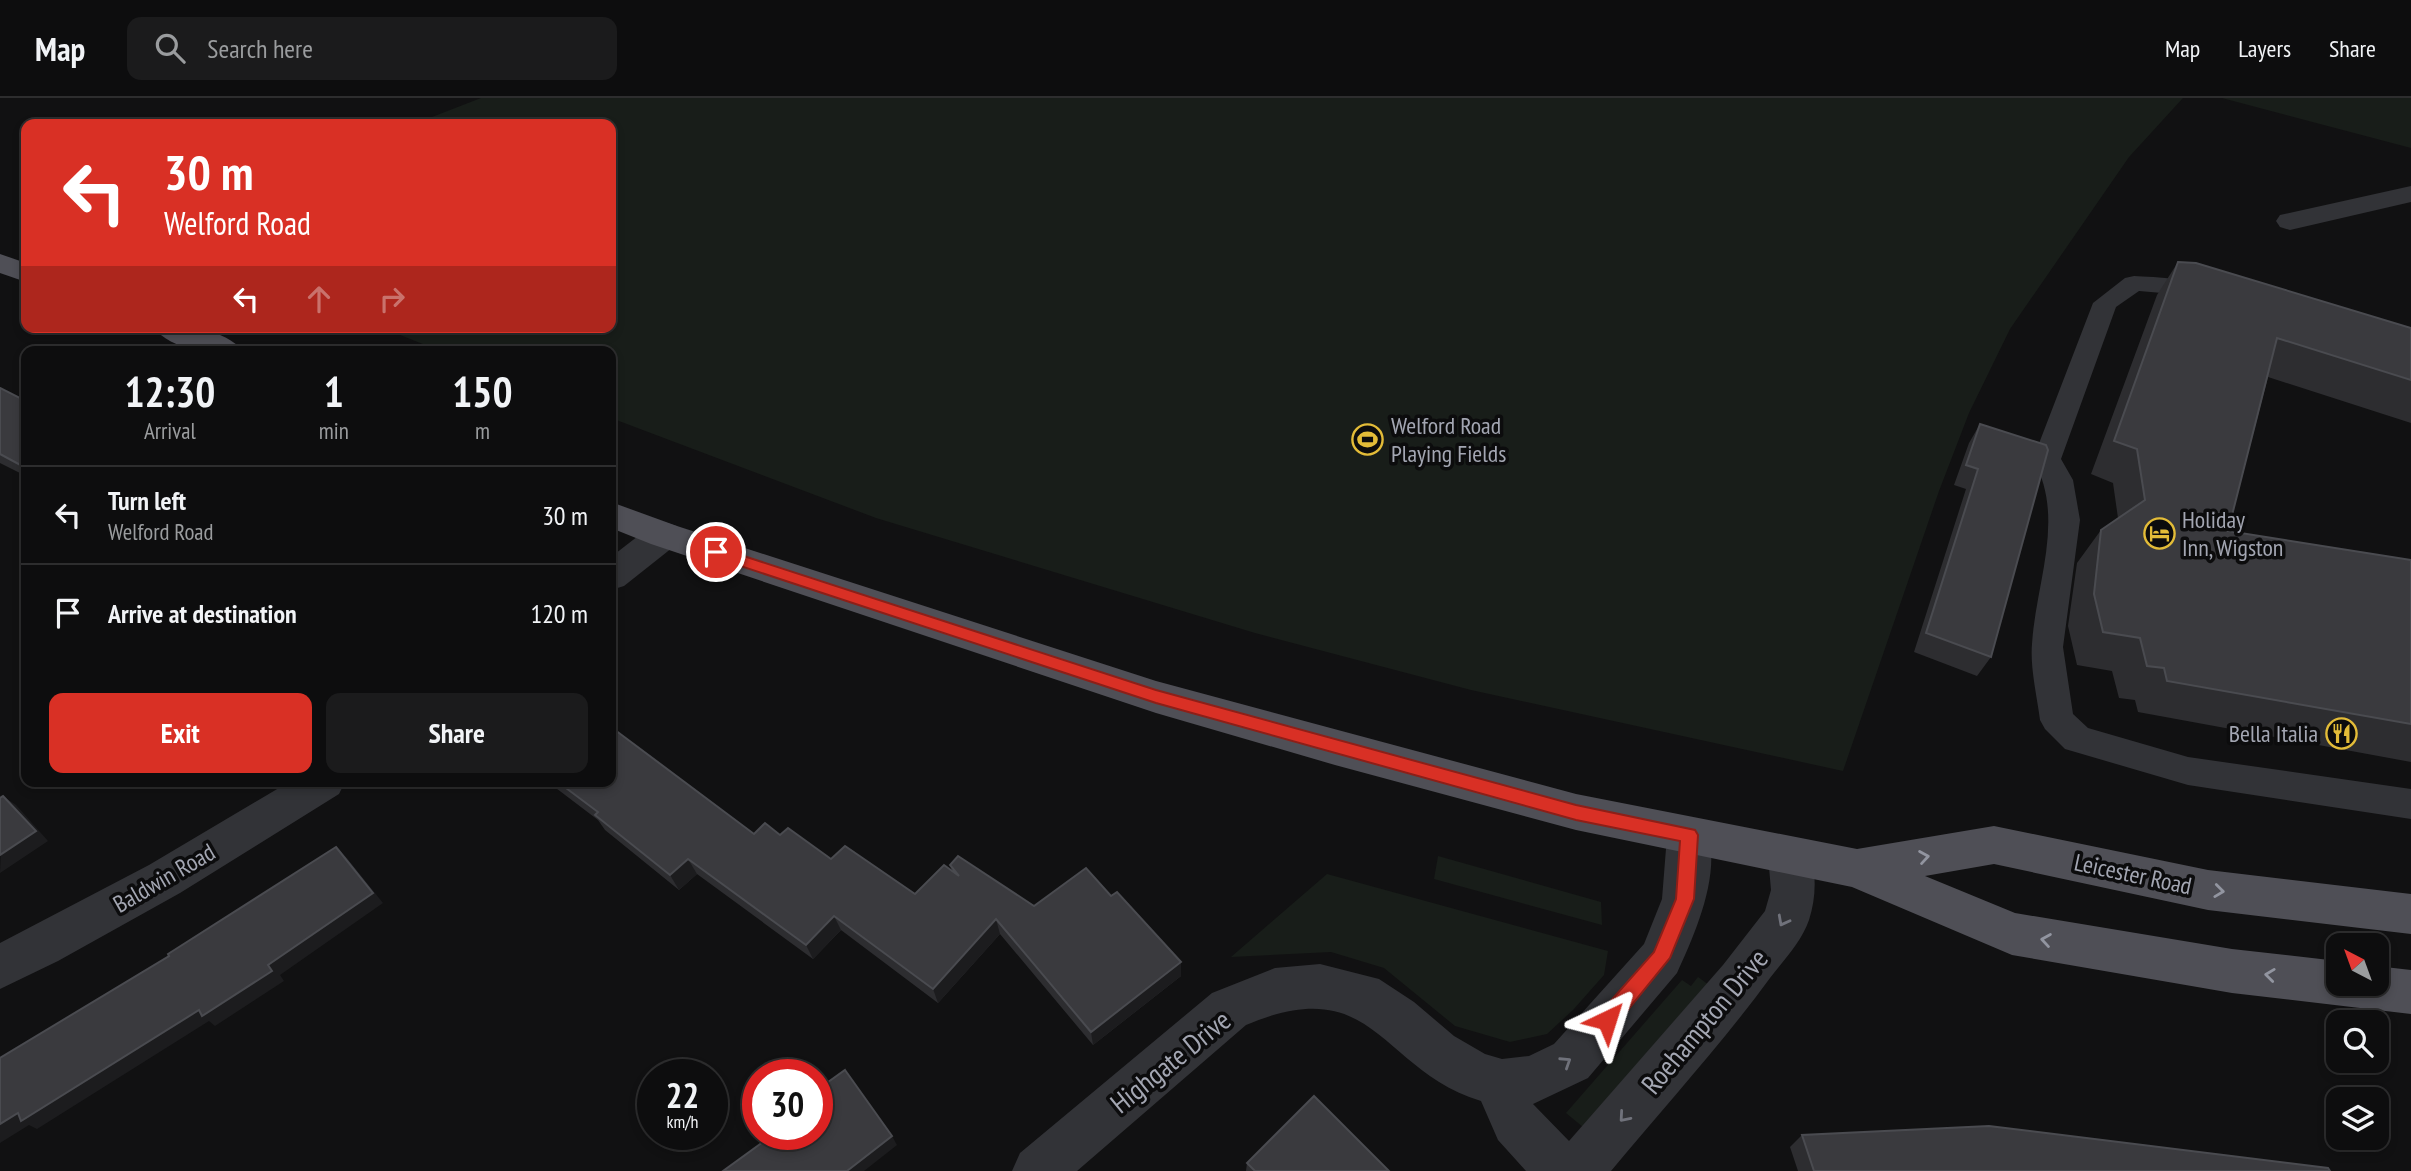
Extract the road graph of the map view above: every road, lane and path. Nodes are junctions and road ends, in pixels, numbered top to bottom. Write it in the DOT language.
graph roads {
  1 [pos="2411,194"];
  2 [pos="2290,221"];
  3 [pos="0,263"];
  4 [pos="21,271"];
  5 [pos="2229,303"];
  6 [pos="183,333"];
  7 [pos="213,346"];
  8 [pos="616,516"];
  9 [pos="664,535"];
  10 [pos="616,572"];
  11 [pos="316,787"];
  12 [pos="2411,804"];
  13 [pos="1689,835"];
  14 [pos="1790,856"];
  15 [pos="1857,868"];
  16 [pos="2411,914"];
  17 [pos="0,967"];
  18 [pos="2326,981"];
  19 [pos="2389,989"];
  20 [pos="2411,992"];
  21 [pos="1502,1083"];
  22 [pos="1560,1163"];
  23 [pos="1038,1171"];
  1 -- 2 [label="street"];
  3 -- 4 [label="main road"];
  5 -- 12 [label="lane"];
  6 -- 7 [label="main road"];
  8 -- 9 [label="main road, Leicester Road"];
  9 -- 10 [label="street"];
  9 -- 13 [label="main road, Leicester Road"];
  11 -- 17 [label="street, Baldwin Road"];
  13 -- 14 [label="main road, Leicester Road"];
  21 -- 13 [label="street, Highgate Drive, one-way"];
  14 -- 15 [label="main road, Leicester Road"];
  14 -- 22 [label="street, Roehampton Drive, one-way"];
  15 -- 16 [label="main road, Leicester Road, one-way"];
  18 -- 15 [label="main road, Leicester Road, one-way"];
  19 -- 20 [label="main road, Leicester Road"];
  21 -- 22 [label="street"];
  21 -- 23 [label="street, Highgate Drive"];
}
